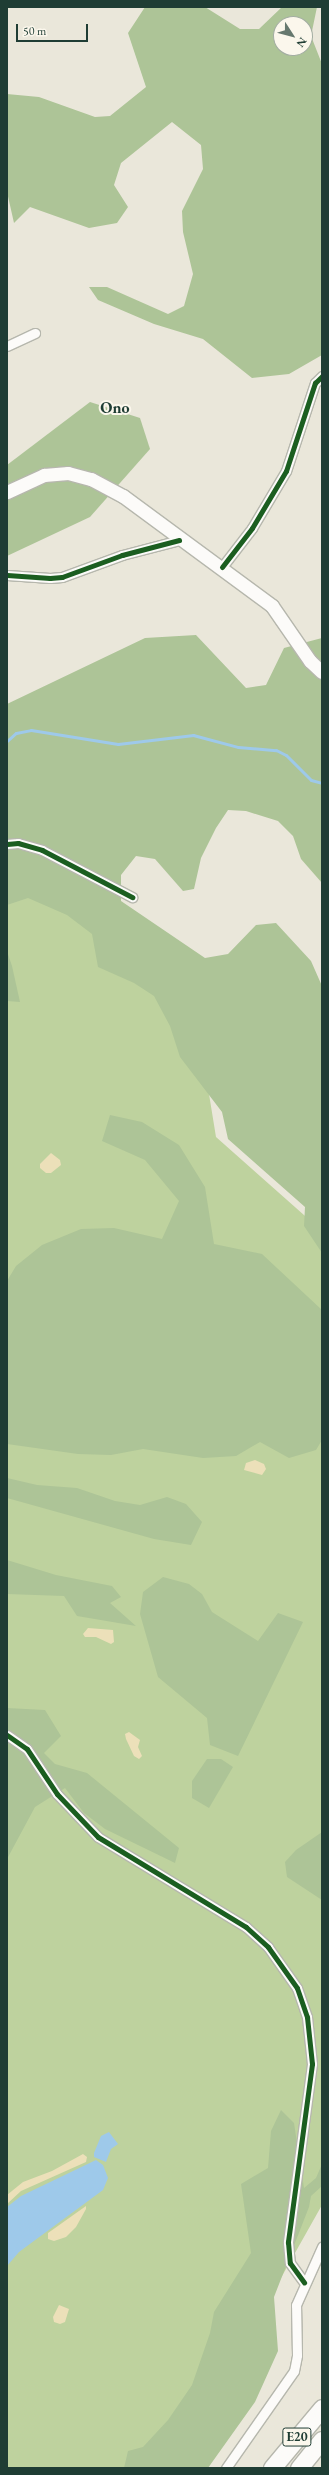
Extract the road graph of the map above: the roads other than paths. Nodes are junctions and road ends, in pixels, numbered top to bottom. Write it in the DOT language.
graph roads {
  1 [pos="35,333"];
  2 [pos="7,346"];
  3 [pos="322,376"];
  4 [pos="7,492"];
  5 [pos="179,540"];
  6 [pos="222,567"];
  7 [pos="7,575"];
  8 [pos="322,672"];
  9 [pos="7,844"];
  10 [pos="132,897"];
  11 [pos="7,1735"];
  12 [pos="322,2247"];
  13 [pos="304,2282"];
  14 [pos="322,2408"];
  15 [pos="322,2440"];
  16 [pos="226,2468"];
  17 [pos="272,2468"];
  18 [pos="299,2468"];
  1 -- 2 [label="street"];
  3 -- 6 [label="street"];
  4 -- 5 [label="main road"];
  5 -- 6 [label="main road"];
  5 -- 7 [label="street"];
  6 -- 8 [label="main road"];
  9 -- 10 [label="street"];
  11 -- 13 [label="street"];
  12 -- 13 [label="street"];
  13 -- 16 [label="street"];
  14 -- 17 [label="highway, E20"];
  15 -- 18 [label="highway, E20"];
}
